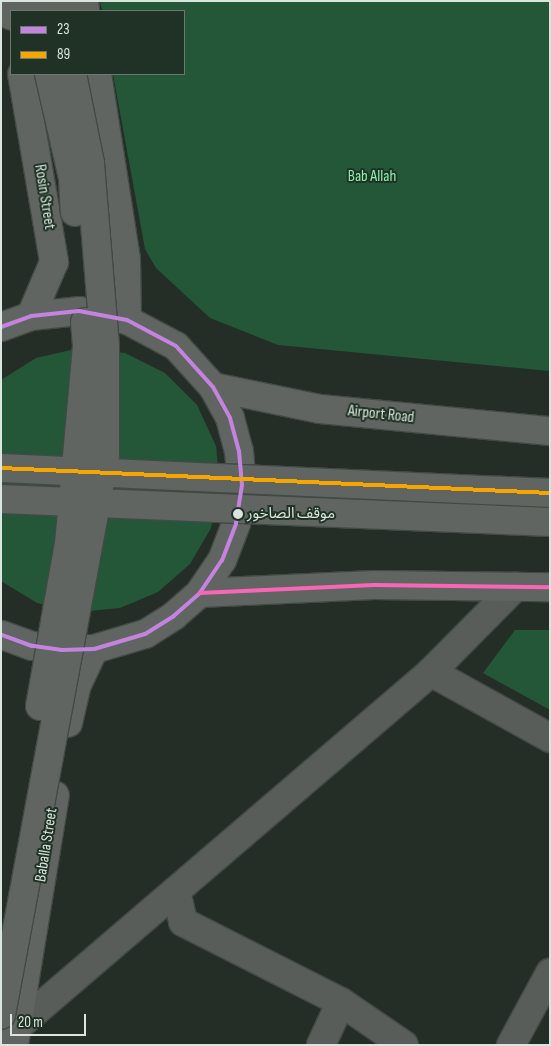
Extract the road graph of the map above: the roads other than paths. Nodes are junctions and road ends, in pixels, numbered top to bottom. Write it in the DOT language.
graph roads {
  1 [pos="22,75"];
  2 [pos="49,75"];
  3 [pos="72,75"];
  4 [pos="97,75"];
  5 [pos="112,157"];
  6 [pos="40,168"];
  7 [pos="31,316"];
  8 [pos="127,320"];
  9 [pos="1,327"];
  10 [pos="213,387"];
  11 [pos="550,431"];
  12 [pos="1,468"];
  13 [pos="550,493"];
  14 [pos="1,499"];
  15 [pos="550,522"];
  16 [pos="515,587"];
  17 [pos="550,587"];
  18 [pos="200,593"];
  19 [pos="2,640"];
  20 [pos="94,649"];
  21 [pos="431,672"];
  22 [pos="550,738"];
  23 [pos="176,891"];
  24 [pos="1,925"];
  25 [pos="550,973"];
  26 [pos="341,1002"];
  27 [pos="11,1029"];
  28 [pos="321,1045"];
  29 [pos="404,1045"];
  30 [pos="511,1045"];
  1 -- 6 [label="main road, Rosin Street"];
  2 -- 24 [label="main road, bridge"];
  3 -- 27 [label="main road, bridge"];
  4 -- 5 [label="main road"];
  5 -- 6 [label="main road"];
  5 -- 8 [label="main road"];
  6 -- 7 [label="main road, Rosin Street"];
  7 -- 8 [label="main road"];
  7 -- 9 [label="main road"];
  8 -- 10 [label="main road"];
  10 -- 11 [label="main road, Airport Road"];
  10 -- 18 [label="main road"];
  12 -- 13 [label="main road, bridge"];
  14 -- 15 [label="main road, bridge"];
  16 -- 17 [label="main road"];
  16 -- 18 [label="main road"];
  16 -- 21 [label="street"];
  18 -- 20 [label="main road"];
  19 -- 20 [label="main road"];
  20 -- 27 [label="main road, Baballa Street"];
  21 -- 22 [label="street"];
  21 -- 23 [label="street"];
  23 -- 26 [label="street"];
  23 -- 27 [label="street"];
  25 -- 30 [label="street"];
  26 -- 28 [label="street"];
  26 -- 29 [label="street"];
}
